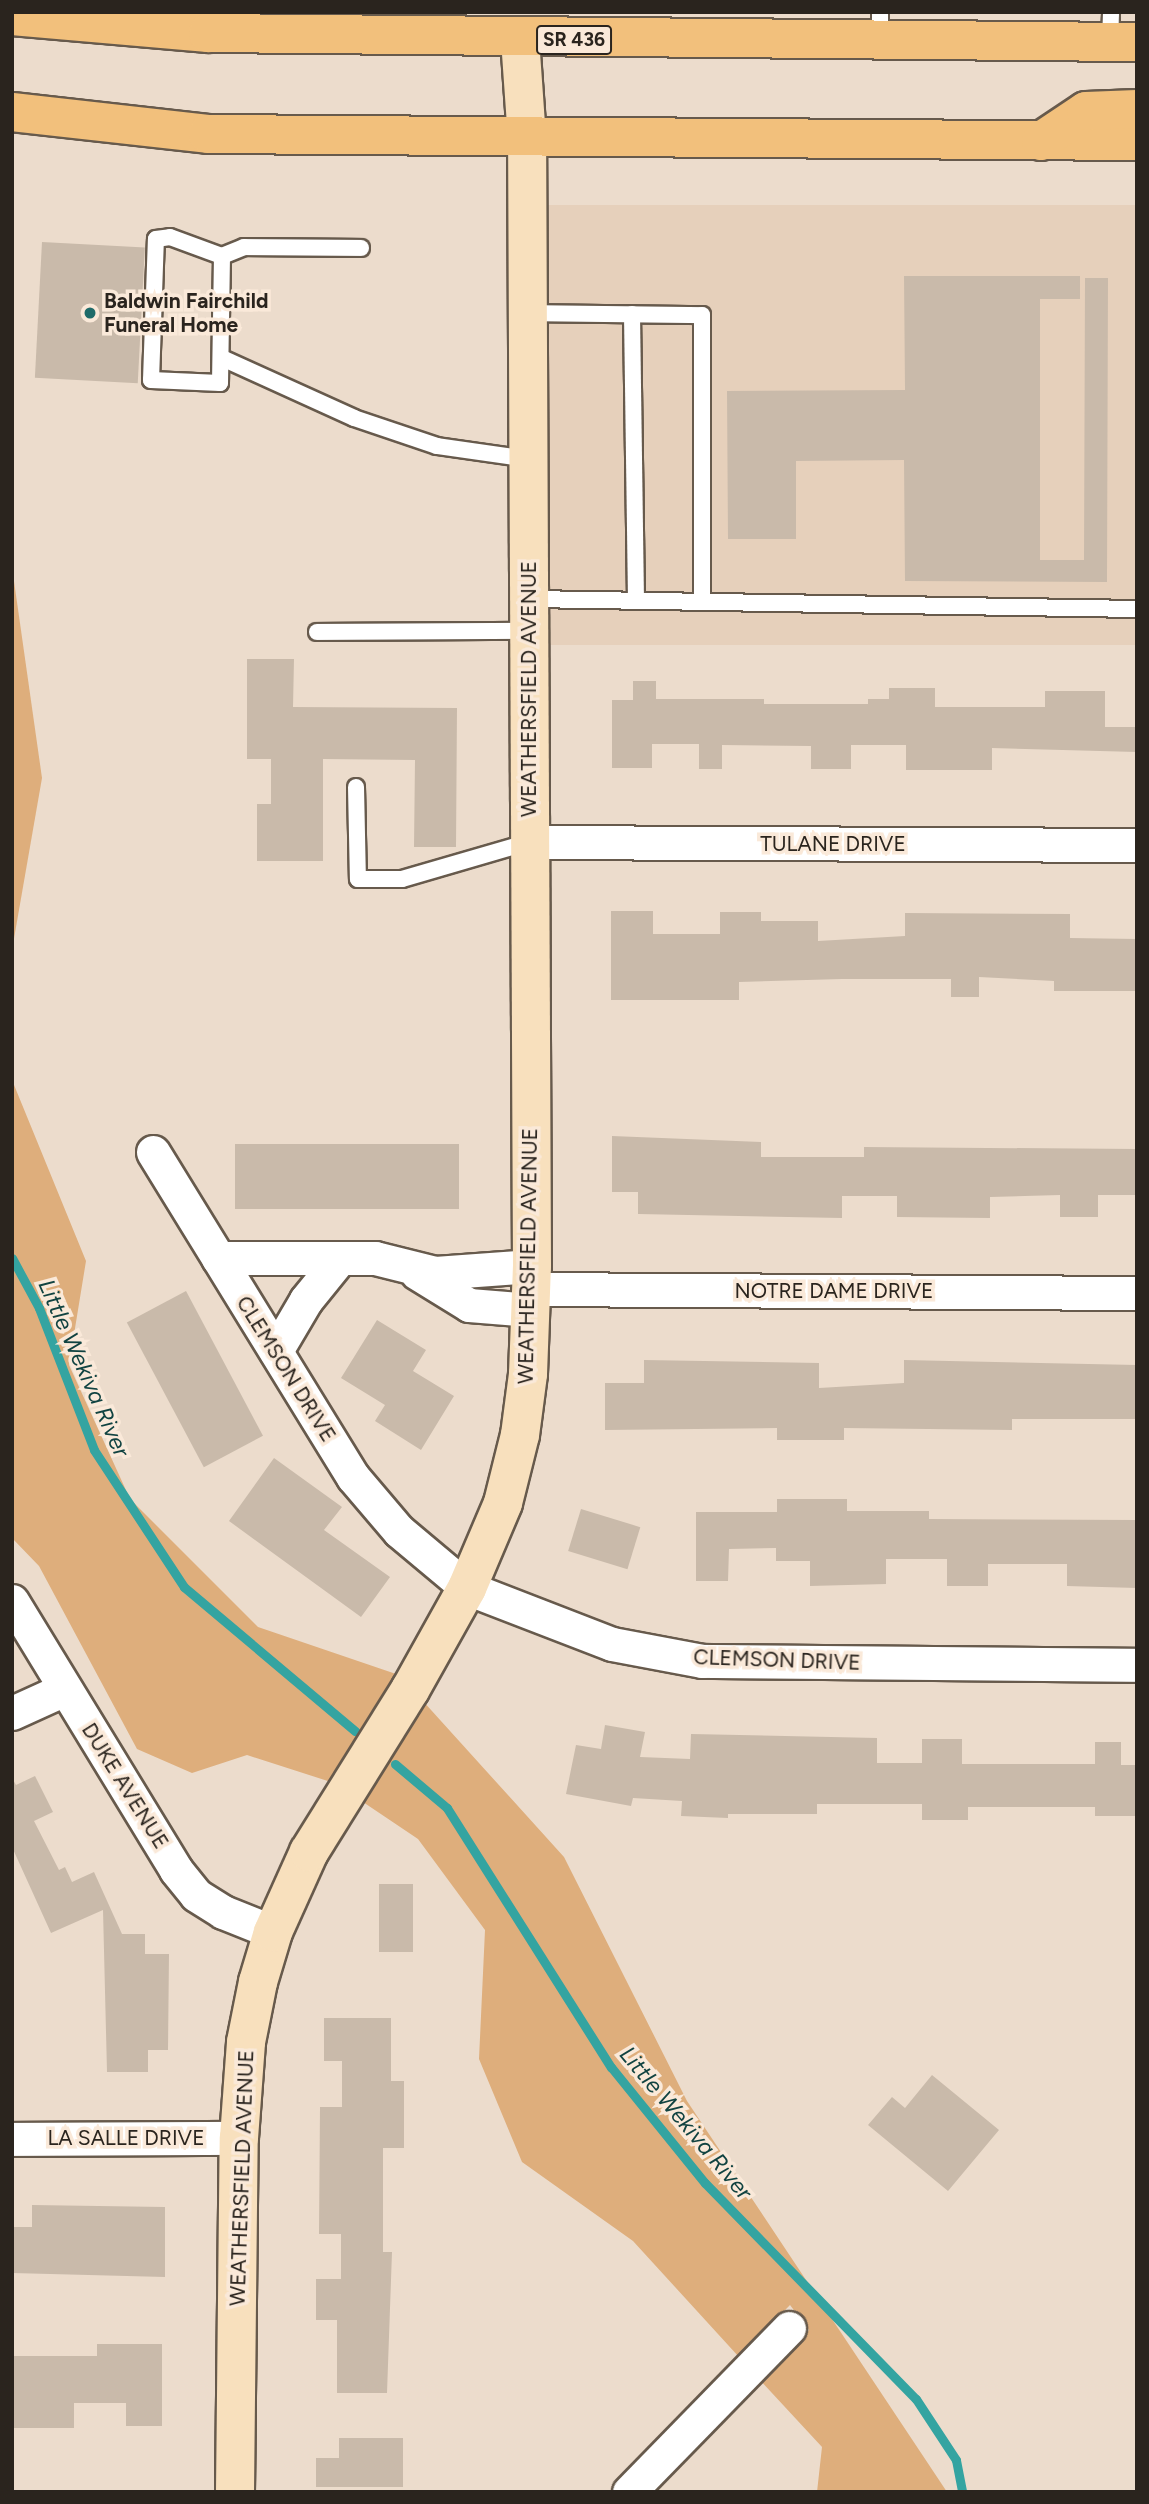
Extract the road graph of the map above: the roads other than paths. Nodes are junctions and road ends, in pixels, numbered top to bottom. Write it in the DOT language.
graph roads {
  1 [pos="12,16"];
  2 [pos="520,21"];
  3 [pos="880,27"];
  4 [pos="1119,32"];
  5 [pos="1137,109"];
  6 [pos="12,112"];
  7 [pos="527,139"];
  8 [pos="1041,141"];
  9 [pos="1137,141"];
  10 [pos="360,248"];
  11 [pos="222,256"];
  12 [pos="528,313"];
  13 [pos="632,314"];
  14 [pos="222,358"];
  15 [pos="528,459"];
  16 [pos="636,600"];
  17 [pos="702,602"];
  18 [pos="1137,609"];
  19 [pos="529,615"];
  20 [pos="317,632"];
  21 [pos="356,787"];
  22 [pos="529,842"];
  23 [pos="1137,845"];
  24 [pos="153,1152"];
  25 [pos="218,1258"];
  26 [pos="340,1258"];
  27 [pos="415,1271"];
  28 [pos="532,1288"];
  29 [pos="1137,1293"];
  30 [pos="276,1351"];
  31 [pos="467,1588"];
  32 [pos="12,1601"];
  33 [pos="1137,1665"];
  34 [pos="65,1689"];
  35 [pos="12,1713"];
  36 [pos="273,1932"];
  37 [pos="239,2138"];
  38 [pos="12,2139"];
  39 [pos="789,2328"];
  40 [pos="235,2492"];
  41 [pos="629,2492"];
  1 -- 2 [label="main road, SR 436"];
  2 -- 3 [label="main road, SR 436"];
  2 -- 7 [label="street, WEATHERSFIELD AVENUE"];
  3 -- 4 [label="main road, SR 436"];
  5 -- 8 [label="main road"];
  6 -- 7 [label="main road"];
  7 -- 8 [label="main road"];
  7 -- 12 [label="street, WEATHERSFIELD AVENUE"];
  8 -- 9 [label="main road"];
  10 -- 11 [label="lane"];
  11 -- 14 [label="lane"];
  11 -- 14 [label="lane"];
  12 -- 13 [label="lane"];
  12 -- 15 [label="street, WEATHERSFIELD AVENUE"];
  13 -- 16 [label="lane"];
  13 -- 17 [label="lane"];
  14 -- 15 [label="lane"];
  15 -- 19 [label="street, WEATHERSFIELD AVENUE"];
  16 -- 17 [label="lane"];
  16 -- 19 [label="lane"];
  17 -- 18 [label="lane"];
  19 -- 20 [label="lane"];
  19 -- 22 [label="street, WEATHERSFIELD AVENUE"];
  21 -- 22 [label="lane"];
  22 -- 23 [label="street, TULANE DRIVE"];
  22 -- 28 [label="street, WEATHERSFIELD AVENUE"];
  24 -- 25 [label="street, CLEMSON DRIVE"];
  25 -- 26 [label="street, NOTRE DAME DRIVE"];
  25 -- 30 [label="street, CLEMSON DRIVE"];
  26 -- 27 [label="street, NOTRE DAME DRIVE"];
  26 -- 30 [label="street"];
  27 -- 28 [label="street, NOTRE DAME DRIVE"];
  27 -- 28 [label="street, NOTRE DAME DRIVE"];
  28 -- 29 [label="street, NOTRE DAME DRIVE"];
  28 -- 31 [label="street, WEATHERSFIELD AVENUE"];
  30 -- 31 [label="street, CLEMSON DRIVE"];
  31 -- 33 [label="street, CLEMSON DRIVE"];
  31 -- 36 [label="street, WEATHERSFIELD AVENUE"];
  32 -- 34 [label="street, DUKE AVENUE"];
  34 -- 35 [label="street"];
  34 -- 36 [label="street, DUKE AVENUE"];
  36 -- 37 [label="street, WEATHERSFIELD AVENUE"];
  37 -- 38 [label="street, LA SALLE DRIVE"];
  37 -- 40 [label="street, WEATHERSFIELD AVENUE"];
  39 -- 41 [label="street"];
}
